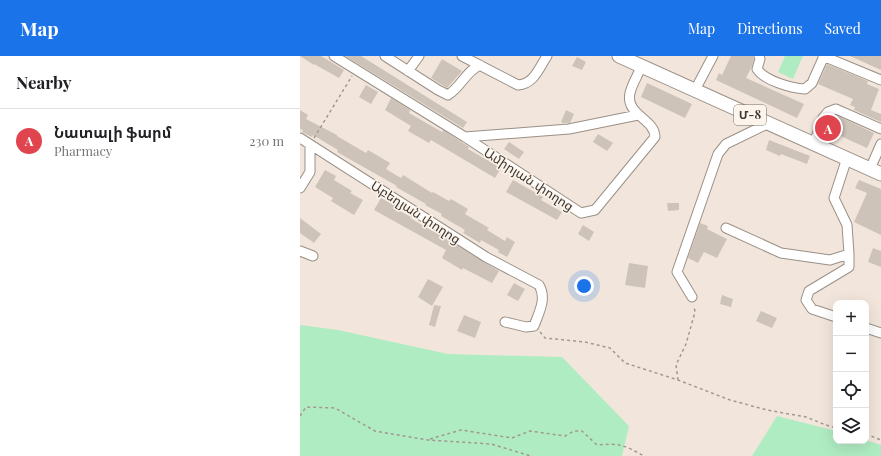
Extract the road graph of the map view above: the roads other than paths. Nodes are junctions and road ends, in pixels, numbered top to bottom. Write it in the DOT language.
graph roads {
  1 [pos="334,56"];
  2 [pos="385,56"];
  3 [pos="419,56"];
  4 [pos="462,56"];
  5 [pos="547,56"];
  6 [pos="619,56"];
  7 [pos="712,56"];
  8 [pos="760,56"];
  9 [pos="824,56"];
  10 [pos="480,65"];
  11 [pos="641,67"];
  12 [pos="408,71"];
  13 [pos="881,80"];
  14 [pos="694,90"];
  15 [pos="638,115"];
  16 [pos="768,123"];
  17 [pos="881,129"];
  18 [pos="464,137"];
  19 [pos="300,138"];
  20 [pos="814,143"];
  21 [pos="881,144"];
  22 [pos="310,145"];
  23 [pos="847,158"];
  24 [pos="876,171"];
  25 [pos="300,188"];
  26 [pos="726,228"];
  27 [pos="300,251"];
  28 [pos="848,254"];
  29 [pos="313,256"];
  30 [pos="692,297"];
  31 [pos="833,316"];
  32 [pos="505,322"];
  33 [pos="869,329"];
  34 [pos="881,333"];
  1 -- 18 [label="street, Ամիրյան փողոց"];
  2 -- 12 [label="street"];
  3 -- 12 [label="street"];
  4 -- 10 [label="street"];
  5 -- 10 [label="street"];
  6 -- 11 [label="highway, Մ-8"];
  7 -- 14 [label="street"];
  8 -- 9 [label="street"];
  9 -- 13 [label="street"];
  10 -- 12 [label="street"];
  11 -- 14 [label="highway, Մ-8"];
  11 -- 15 [label="street, Ամիրյան փողոց"];
  14 -- 16 [label="highway, Մ-8"];
  15 -- 18 [label="street"];
  15 -- 18 [label="street, Ամիրյան փողոց"];
  16 -- 20 [label="highway, Մ-8"];
  16 -- 30 [label="street"];
  17 -- 20 [label="street"];
  19 -- 22 [label="street, Աբեղյան փողոց"];
  20 -- 23 [label="highway, Մ-8"];
  21 -- 24 [label="street"];
  22 -- 25 [label="street"];
  22 -- 32 [label="street, Աբեղյան փողոց"];
  23 -- 24 [label="highway, Մ-8"];
  23 -- 28 [label="street"];
  26 -- 28 [label="street"];
  27 -- 29 [label="street"];
  28 -- 31 [label="street"];
  33 -- 34 [label="street"];
}
